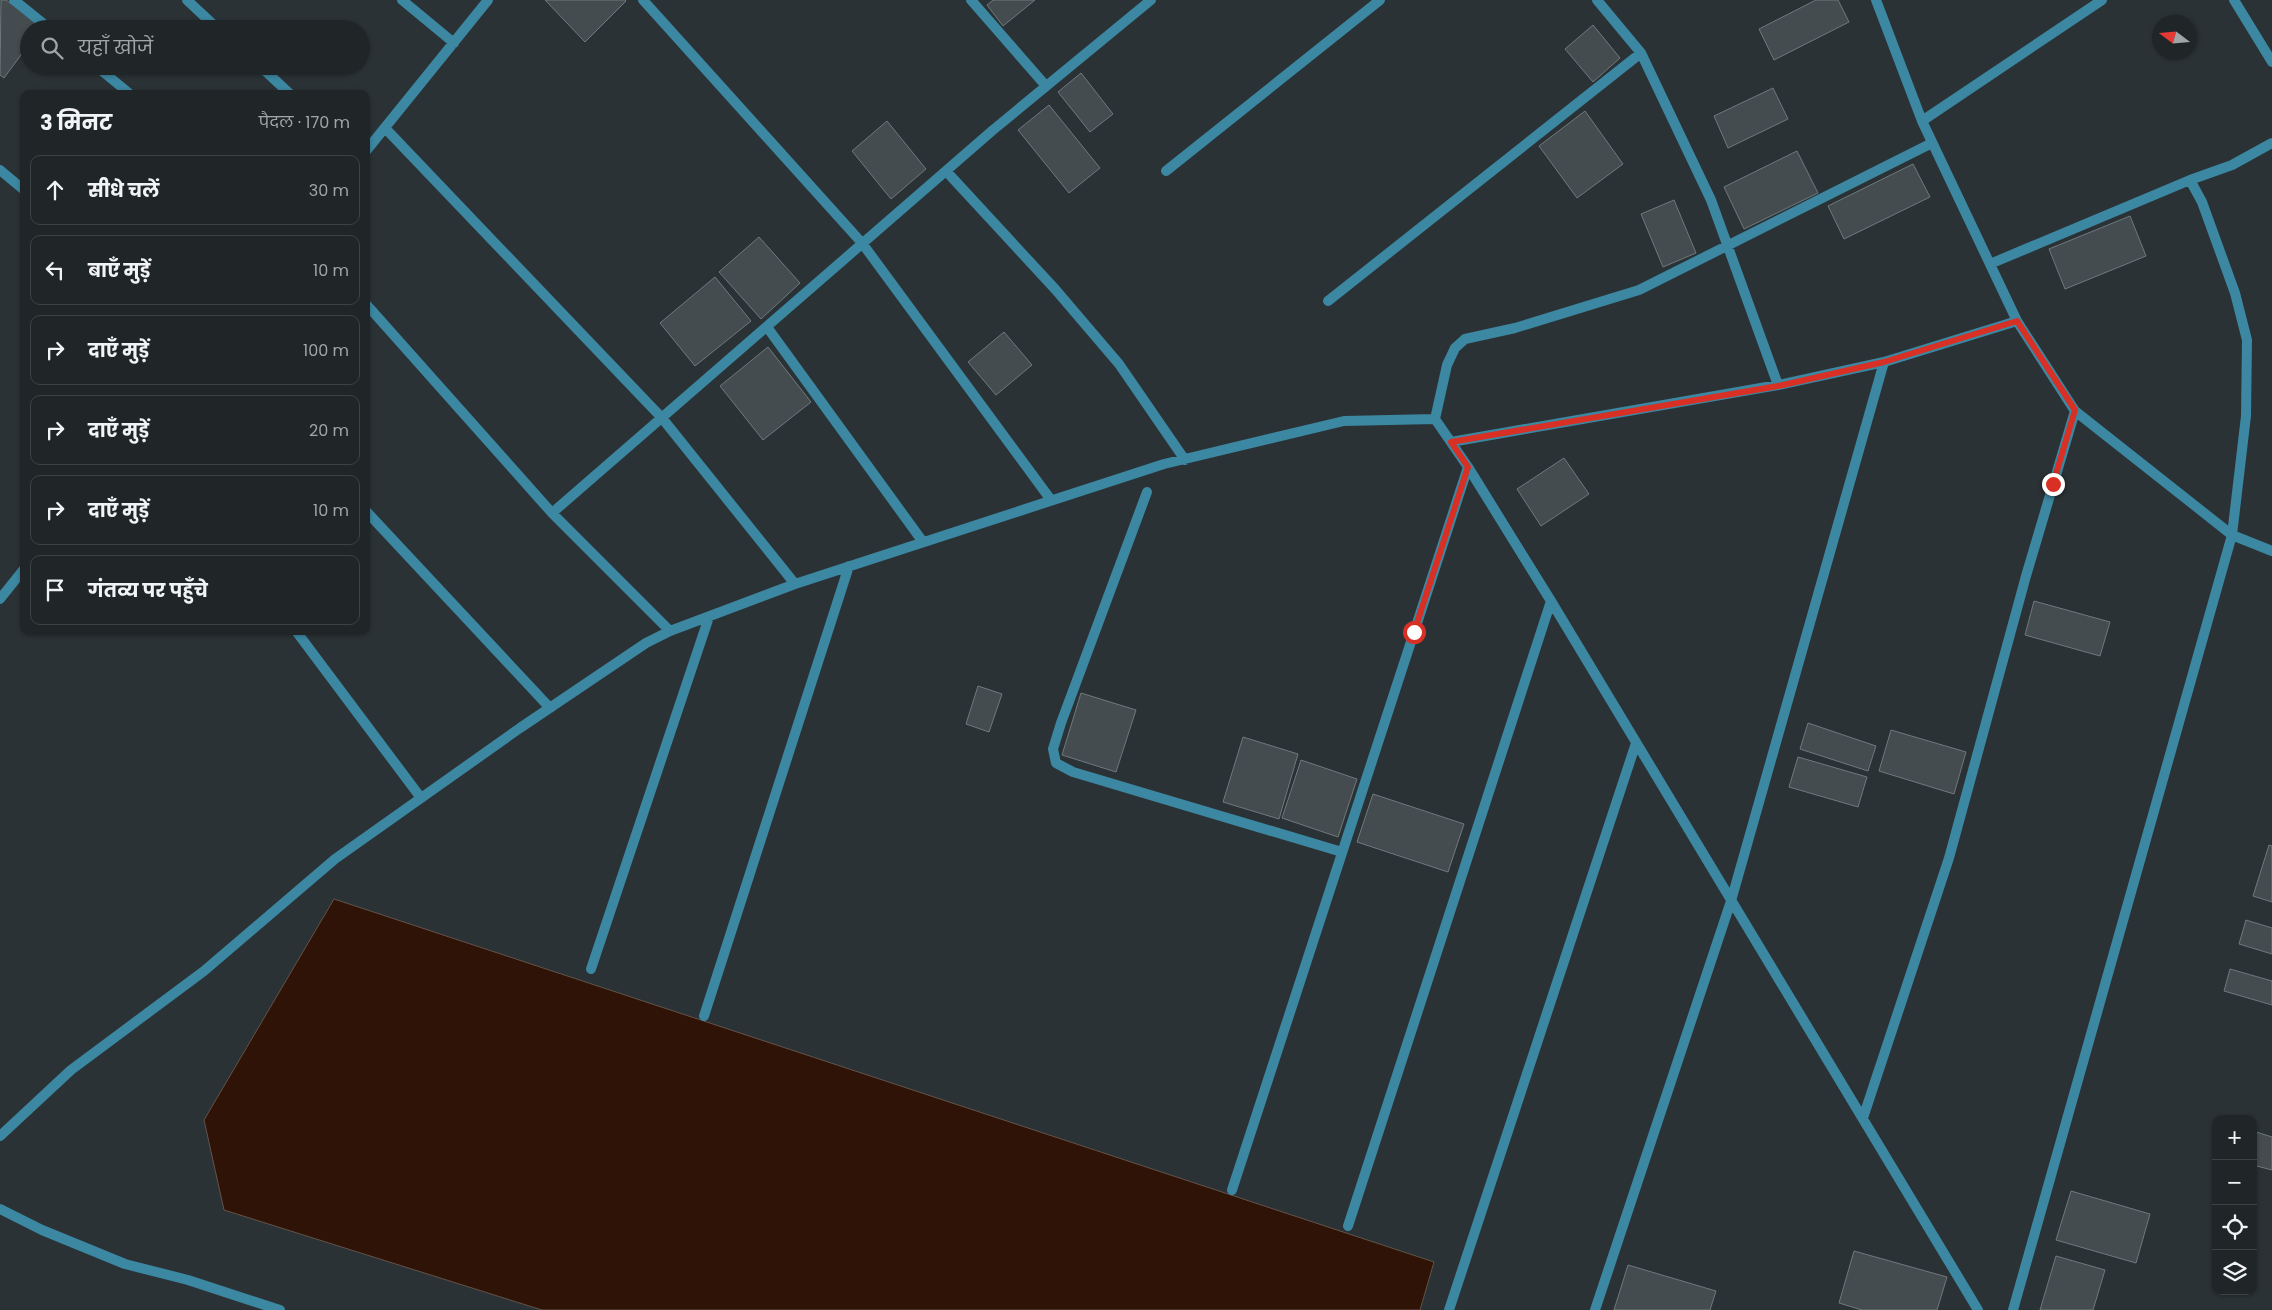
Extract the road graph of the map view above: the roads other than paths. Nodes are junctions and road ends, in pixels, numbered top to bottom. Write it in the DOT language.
graph roads {
  1 [pos="14,0"];
  2 [pos="187,0"];
  3 [pos="402,0"];
  4 [pos="488,0"];
  5 [pos="643,0"];
  6 [pos="971,0"];
  7 [pos="1151,0"];
  8 [pos="1380,0"];
  9 [pos="1597,0"];
  10 [pos="1876,0"];
  11 [pos="2102,0"];
  12 [pos="2234,0"];
  13 [pos="39,20"];
  14 [pos="208,20"];
  15 [pos="454,43"];
  16 [pos="1641,53"];
  17 [pos="2272,62"];
  18 [pos="107,75"];
  19 [pos="270,75"];
  20 [pos="1046,86"];
  21 [pos="125,90"];
  22 [pos="286,90"];
  23 [pos="1922,121"];
  24 [pos="385,128"];
  25 [pos="1932,143"];
  26 [pos="2272,144"];
  27 [pos="370,146"];
  28 [pos="0,170"];
  29 [pos="946,171"];
  30 [pos="1166,171"];
  31 [pos="2190,180"];
  32 [pos="20,187"];
  33 [pos="862,243"];
  34 [pos="1728,245"];
  35 [pos="1990,264"];
  36 [pos="1328,301"];
  37 [pos="370,308"];
  38 [pos="2017,321"];
  39 [pos="767,327"];
  40 [pos="1884,362"];
  41 [pos="1778,386"];
  42 [pos="2075,410"];
  43 [pos="662,418"];
  44 [pos="1435,418"];
  45 [pos="1451,442"];
  46 [pos="1185,460"];
  47 [pos="1468,467"];
  48 [pos="1147,492"];
  49 [pos="1051,500"];
  50 [pos="552,513"];
  51 [pos="370,515"];
  52 [pos="2232,535"];
  53 [pos="923,542"];
  54 [pos="2272,551"];
  55 [pos="849,566"];
  56 [pos="20,574"];
  57 [pos="795,584"];
  58 [pos="0,599"];
  59 [pos="1551,601"];
  60 [pos="708,617"];
  61 [pos="670,631"];
  62 [pos="299,635"];
  63 [pos="550,708"];
  64 [pos="1636,743"];
  65 [pos="421,798"];
  66 [pos="1342,852"];
  67 [pos="1731,901"];
  68 [pos="591,969"];
  69 [pos="704,1016"];
  70 [pos="1863,1118"];
  71 [pos="0,1136"];
  72 [pos="1232,1190"];
  73 [pos="0,1209"];
  74 [pos="1348,1226"];
  75 [pos="280,1310"];
  76 [pos="1449,1310"];
  77 [pos="1595,1310"];
  78 [pos="1978,1310"];
  79 [pos="2013,1310"];
  1 -- 13 [label="street"];
  2 -- 14 [label="street"];
  3 -- 15 [label="street"];
  4 -- 15 [label="street"];
  5 -- 33 [label="street"];
  6 -- 20 [label="street"];
  7 -- 20 [label="street"];
  8 -- 30 [label="street"];
  9 -- 16 [label="street"];
  10 -- 23 [label="street"];
  11 -- 23 [label="street"];
  12 -- 17 [label="street"];
  15 -- 24 [label="street"];
  16 -- 34 [label="street"];
  16 -- 36 [label="street"];
  18 -- 21 [label="street"];
  19 -- 22 [label="street"];
  20 -- 29 [label="street"];
  23 -- 25 [label="street"];
  24 -- 27 [label="street"];
  24 -- 43 [label="street"];
  25 -- 34 [label="street"];
  25 -- 35 [label="street"];
  26 -- 31 [label="street"];
  28 -- 32 [label="street"];
  29 -- 33 [label="street"];
  29 -- 46 [label="street"];
  31 -- 35 [label="street"];
  31 -- 52 [label="street"];
  33 -- 39 [label="street"];
  33 -- 49 [label="street"];
  34 -- 41 [label="street"];
  34 -- 44 [label="street"];
  35 -- 38 [label="street"];
  37 -- 50 [label="street"];
  38 -- 40 [label="street"];
  38 -- 42 [label="street"];
  39 -- 43 [label="street"];
  39 -- 53 [label="street"];
  40 -- 41 [label="street"];
  40 -- 67 [label="street"];
  41 -- 45 [label="street"];
  42 -- 52 [label="street"];
  42 -- 70 [label="street"];
  43 -- 50 [label="street"];
  43 -- 57 [label="street"];
  44 -- 45 [label="street"];
  44 -- 46 [label="street"];
  45 -- 47 [label="street"];
  46 -- 49 [label="street"];
  47 -- 59 [label="street"];
  47 -- 66 [label="street"];
  48 -- 66 [label="street"];
  49 -- 53 [label="street"];
  50 -- 61 [label="street"];
  51 -- 63 [label="street"];
  52 -- 54 [label="street"];
  52 -- 79 [label="street"];
  53 -- 55 [label="street"];
  55 -- 57 [label="street"];
  55 -- 69 [label="street"];
  56 -- 58 [label="street"];
  57 -- 60 [label="street"];
  59 -- 64 [label="street"];
  59 -- 74 [label="street"];
  60 -- 61 [label="street"];
  60 -- 68 [label="street"];
  61 -- 63 [label="street"];
  62 -- 65 [label="street"];
  63 -- 65 [label="street"];
  64 -- 67 [label="street"];
  64 -- 76 [label="street"];
  65 -- 71 [label="street"];
  66 -- 72 [label="street"];
  67 -- 70 [label="street"];
  67 -- 77 [label="street"];
  70 -- 78 [label="street"];
  73 -- 75 [label="street"];
}
